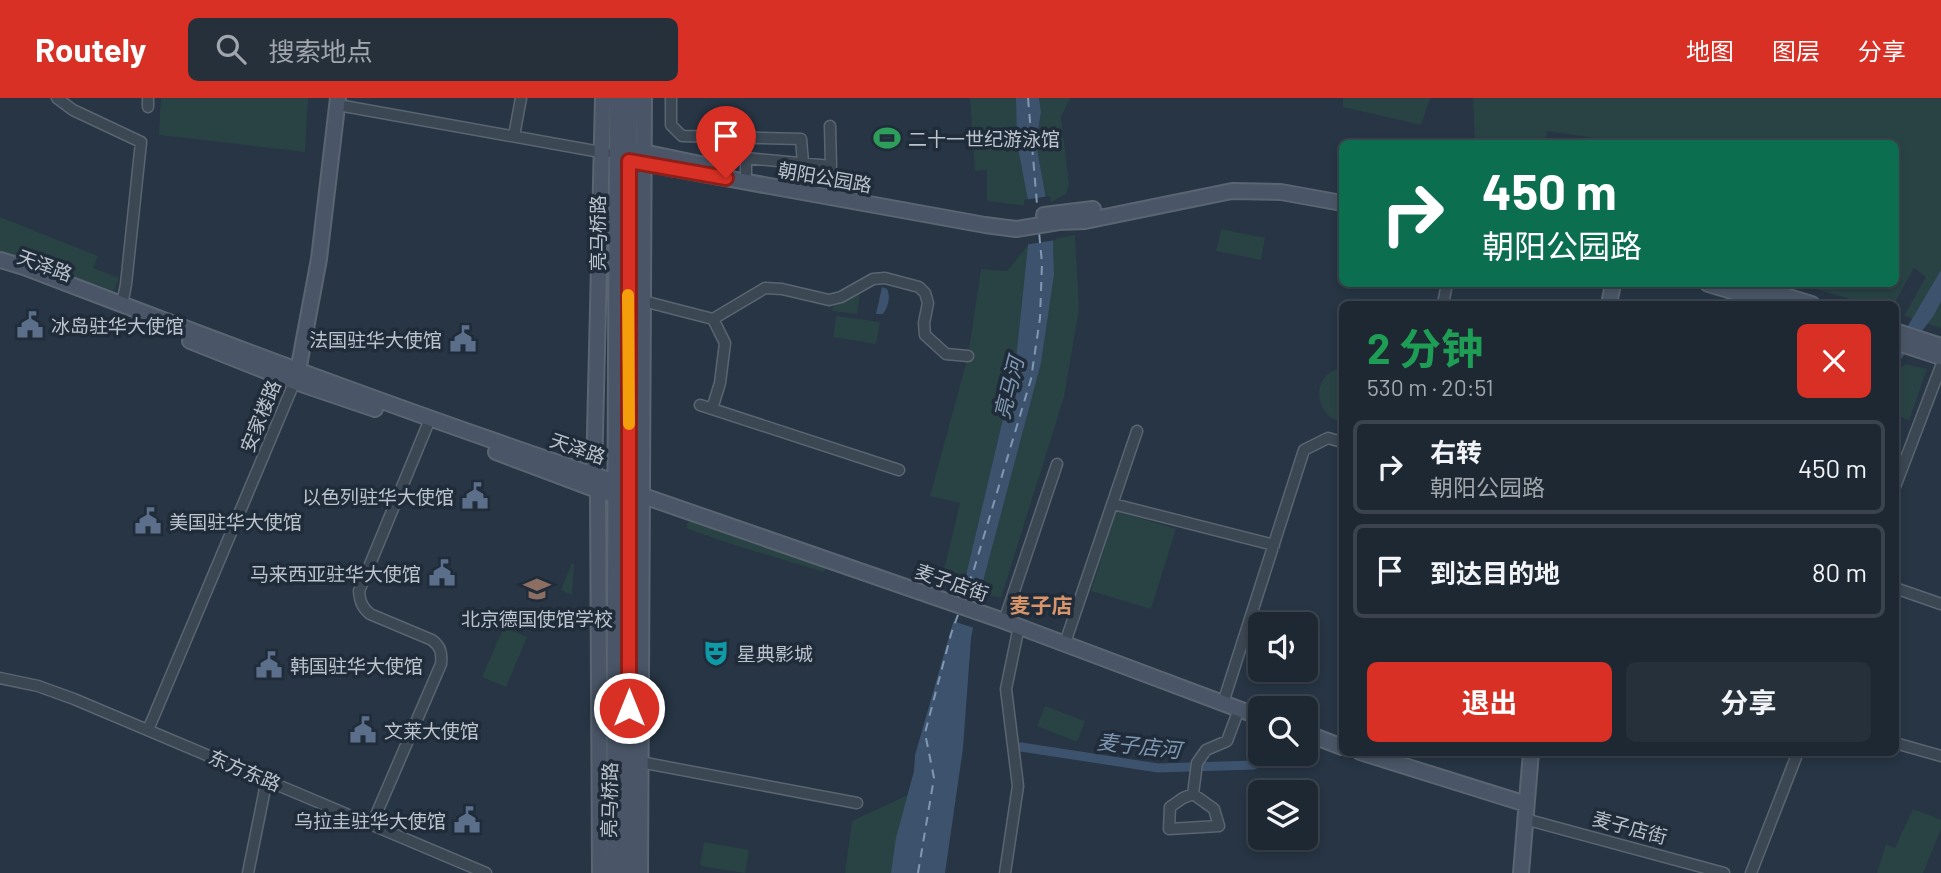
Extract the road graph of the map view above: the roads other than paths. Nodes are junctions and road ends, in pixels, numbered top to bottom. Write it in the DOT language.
graph roads {
  1 [pos="57,98"];
  2 [pos="521,98"];
  3 [pos="603,98"];
  4 [pos="617,98"];
  5 [pos="630,98"];
  6 [pos="644,98"];
  7 [pos="671,98"];
  8 [pos="338,102"];
  9 [pos="830,126"];
  10 [pos="514,136"];
  11 [pos="738,138"];
  12 [pos="622,155"];
  13 [pos="746,158"];
  14 [pos="803,163"];
  15 [pos="746,173"];
  16 [pos="1339,193"];
  17 [pos="1339,202"];
  18 [pos="1058,218"];
  19 [pos="1015,225"];
  20 [pos="0,260"];
  21 [pos="0,269"];
  22 [pos="1719,287"];
  23 [pos="1756,287"];
  24 [pos="643,301"];
  25 [pos="1765,301"];
  26 [pos="1802,301"];
  27 [pos="122,304"];
  28 [pos="713,319"];
  29 [pos="1899,333"];
  30 [pos="1899,342"];
  31 [pos="1930,346"];
  32 [pos="968,356"];
  33 [pos="1941,357"];
  34 [pos="1941,366"];
  35 [pos="297,376"];
  36 [pos="700,405"];
  37 [pos="712,409"];
  38 [pos="428,424"];
  39 [pos="1137,431"];
  40 [pos="1339,441"];
  41 [pos="1058,464"];
  42 [pos="899,470"];
  43 [pos="594,475"];
  44 [pos="1899,476"];
  45 [pos="598,491"];
  46 [pos="626,491"];
  47 [pos="1112,504"];
  48 [pos="1274,545"];
  49 [pos="1899,589"];
  50 [pos="1941,604"];
  51 [pos="1003,621"];
  52 [pos="1019,626"];
  53 [pos="1065,643"];
  54 [pos="0,678"];
  55 [pos="1223,703"];
  56 [pos="1239,709"];
  57 [pos="1248,712"];
  58 [pos="148,730"];
  59 [pos="1318,737"];
  60 [pos="1899,744"];
  61 [pos="1339,745"];
  62 [pos="1371,756"];
  63 [pos="1531,756"];
  64 [pos="1796,756"];
  65 [pos="1941,756"];
  66 [pos="628,759"];
  67 [pos="267,779"];
  68 [pos="1193,794"];
  69 [pos="857,803"];
  70 [pos="1526,812"];
  71 [pos="372,824"];
  72 [pos="248,873"];
  73 [pos="486,873"];
  74 [pos="600,873"];
  75 [pos="614,873"];
  76 [pos="628,873"];
  77 [pos="640,873"];
  78 [pos="1005,873"];
  79 [pos="1521,873"];
  80 [pos="1724,873"];
  81 [pos="1751,873"];
  1 -- 27 [label="street"];
  2 -- 10 [label="street"];
  3 -- 12 [label="street"];
  4 -- 12 [label="street, 亮马桥路"];
  5 -- 12 [label="street, 亮马桥路"];
  6 -- 12 [label="street"];
  7 -- 11 [label="street"];
  8 -- 10 [label="street"];
  8 -- 35 [label="street, 安家楼路"];
  9 -- 14 [label="street"];
  10 -- 12 [label="street"];
  11 -- 13 [label="street"];
  11 -- 14 [label="street"];
  12 -- 15 [label="street, 朝阳公园路"];
  12 -- 19 [label="street, 朝阳公园路"];
  12 -- 24 [label="street"];
  12 -- 43 [label="street"];
  12 -- 46 [label="street, 亮马桥路"];
  13 -- 14 [label="street"];
  13 -- 15 [label="street"];
  15 -- 19 [label="street, 朝阳公园路"];
  16 -- 18 [label="street, 朝阳公园路"];
  17 -- 18 [label="street, 朝阳公园路"];
  18 -- 19 [label="street, 朝阳公园路"];
  20 -- 27 [label="street, 天泽路"];
  21 -- 35 [label="street, 天泽路"];
  22 -- 25 [label="street"];
  23 -- 26 [label="street"];
  24 -- 28 [label="street"];
  24 -- 46 [label="street"];
  27 -- 35 [label="street, 天泽路"];
  28 -- 32 [label="street"];
  28 -- 37 [label="street"];
  29 -- 31 [label="street"];
  30 -- 31 [label="street"];
  31 -- 33 [label="street"];
  34 -- 44 [label="street"];
  35 -- 38 [label="street, 天泽路"];
  35 -- 58 [label="street, 安家楼路"];
  36 -- 37 [label="street"];
  37 -- 42 [label="street"];
  38 -- 43 [label="street, 天泽路"];
  38 -- 45 [label="street, 天泽路"];
  38 -- 71 [label="street"];
  39 -- 47 [label="street"];
  40 -- 48 [label="street"];
  41 -- 51 [label="street"];
  43 -- 45 [label="street"];
  43 -- 46 [label="street, 天泽路"];
  45 -- 46 [label="street, 天泽路"];
  45 -- 74 [label="street"];
  46 -- 51 [label="street, 麦子店街"];
  46 -- 66 [label="street"];
  46 -- 66 [label="street, 亮马桥路"];
  47 -- 48 [label="street"];
  47 -- 53 [label="street"];
  48 -- 55 [label="street"];
  49 -- 50 [label="street"];
  51 -- 52 [label="street, 麦子店街"];
  52 -- 53 [label="street, 麦子店街"];
  52 -- 78 [label="street"];
  53 -- 55 [label="street, 麦子店街"];
  54 -- 58 [label="street, 东方东路"];
  55 -- 56 [label="street, 麦子店街"];
  56 -- 57 [label="street, 麦子店街"];
  56 -- 68 [label="street"];
  58 -- 67 [label="street, 东方东路"];
  59 -- 61 [label="street"];
  60 -- 65 [label="street"];
  62 -- 70 [label="street, 麦子店街"];
  63 -- 70 [label="street"];
  64 -- 81 [label="street"];
  66 -- 69 [label="street"];
  66 -- 75 [label="street, 亮马桥路"];
  66 -- 76 [label="street, 亮马桥路"];
  66 -- 77 [label="street"];
  67 -- 71 [label="street, 东方东路"];
  67 -- 72 [label="street"];
  68 -- 68 [label="street"];
  70 -- 79 [label="street"];
  70 -- 80 [label="street, 麦子店街"];
  71 -- 73 [label="street, 东方东路"];
}
